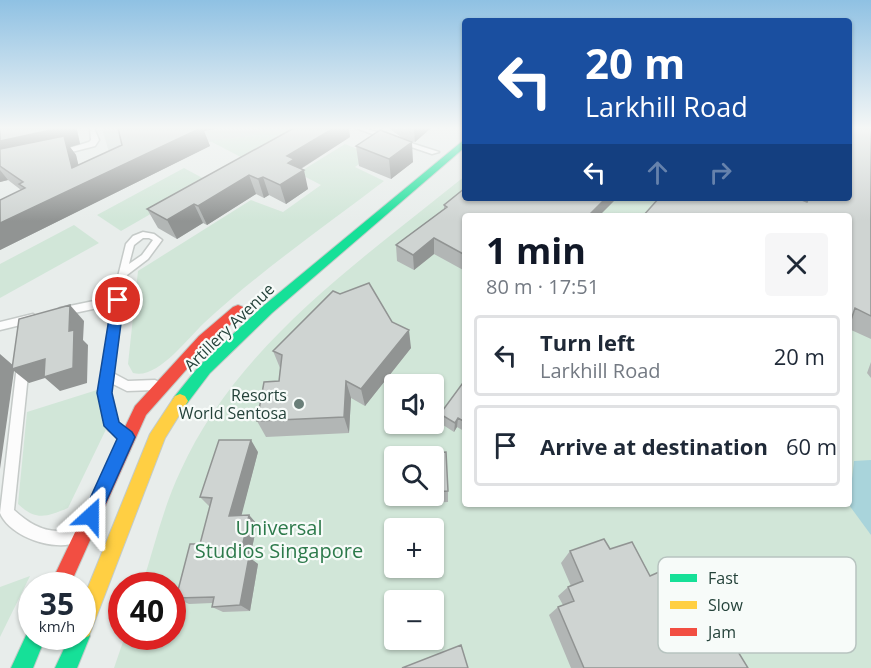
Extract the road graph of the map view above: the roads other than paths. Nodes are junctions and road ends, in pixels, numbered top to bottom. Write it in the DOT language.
graph roads {
  1 [pos="435,159"];
  2 [pos="436,159"];
  3 [pos="377,198"];
  4 [pos="123,273"];
  5 [pos="252,299"];
  6 [pos="118,300"];
  7 [pos="0,326"];
  8 [pos="24,354"];
  9 [pos="107,375"];
  10 [pos="161,385"];
  11 [pos="127,437"];
  12 [pos="82,536"];
  13 [pos="66,572"];
  14 [pos="96,593"];
  15 [pos="30,650"];
  16 [pos="74,650"];
  17 [pos="22,668"];
  18 [pos="66,668"];
  1 -- 3 [label="street, Artillery Avenue"];
  2 -- 14 [label="street, Artillery Avenue"];
  4 -- 6 [label="lane"];
  5 -- 10 [label="street, Artillery Avenue"];
  6 -- 7 [label="lane"];
  6 -- 9 [label="lane"];
  8 -- 12 [label="lane"];
  9 -- 10 [label="lane"];
  9 -- 11 [label="lane"];
  10 -- 11 [label="street, Artillery Avenue"];
  11 -- 12 [label="street, Artillery Avenue"];
  12 -- 13 [label="street, Artillery Avenue"];
  15 -- 17 [label="street"];
  16 -- 18 [label="street"];
}
